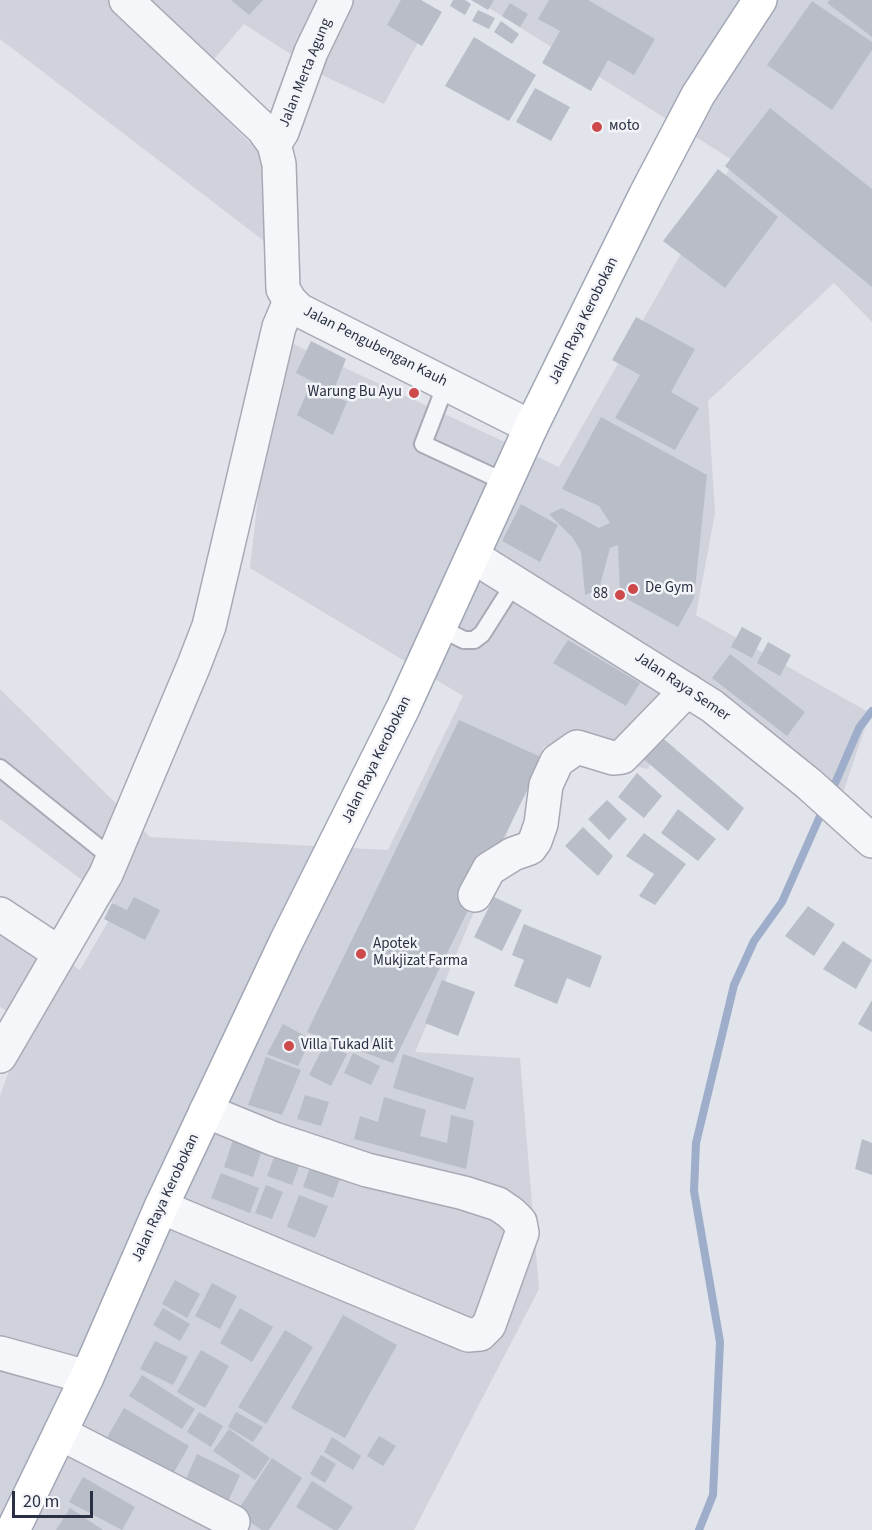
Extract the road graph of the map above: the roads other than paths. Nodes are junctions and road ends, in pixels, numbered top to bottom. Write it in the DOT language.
graph roads {
  1 [pos="126,0"];
  2 [pos="336,0"];
  3 [pos="760,0"];
  4 [pos="274,144"];
  5 [pos="290,301"];
  6 [pos="446,384"];
  7 [pos="531,427"];
  8 [pos="507,483"];
  9 [pos="474,557"];
  10 [pos="515,582"];
  11 [pos="440,628"];
  12 [pos="687,690"];
  13 [pos="0,768"];
  14 [pos="870,840"];
  15 [pos="112,859"];
  16 [pos="475,896"];
  17 [pos="0,914"];
  18 [pos="59,953"];
  19 [pos="0,1056"];
  20 [pos="206,1111"];
  21 [pos="161,1207"];
  22 [pos="0,1353"];
  23 [pos="87,1377"];
  24 [pos="60,1433"];
  25 [pos="233,1522"];
  26 [pos="13,1530"];
  1 -- 4 [label="street"];
  2 -- 4 [label="street, Jalan Merta Agung"];
  3 -- 7 [label="main road, Jalan Raya Kerobokan"];
  4 -- 5 [label="street, Jalan Pengubengan Kauh"];
  5 -- 6 [label="street, Jalan Pengubengan Kauh"];
  5 -- 15 [label="street"];
  6 -- 7 [label="street, Jalan Pengubengan Kauh"];
  6 -- 8 [label="lane"];
  7 -- 8 [label="main road, Jalan Raya Kerobokan"];
  8 -- 9 [label="main road, Jalan Raya Kerobokan"];
  9 -- 10 [label="street, Jalan Raya Semer"];
  9 -- 11 [label="main road, Jalan Raya Kerobokan"];
  10 -- 11 [label="lane"];
  10 -- 12 [label="street, Jalan Raya Semer"];
  11 -- 20 [label="main road, Jalan Raya Kerobokan"];
  12 -- 14 [label="street, Jalan Raya Semer"];
  12 -- 16 [label="street"];
  13 -- 15 [label="lane"];
  15 -- 18 [label="street"];
  17 -- 18 [label="street"];
  18 -- 19 [label="street"];
  20 -- 21 [label="main road, Jalan Raya Kerobokan"];
  20 -- 21 [label="street"];
  21 -- 23 [label="main road, Jalan Raya Kerobokan"];
  22 -- 23 [label="street"];
  23 -- 24 [label="main road, Jalan Raya Kerobokan"];
  24 -- 25 [label="street"];
  24 -- 26 [label="main road, Jalan Raya Kerobokan"];
}
